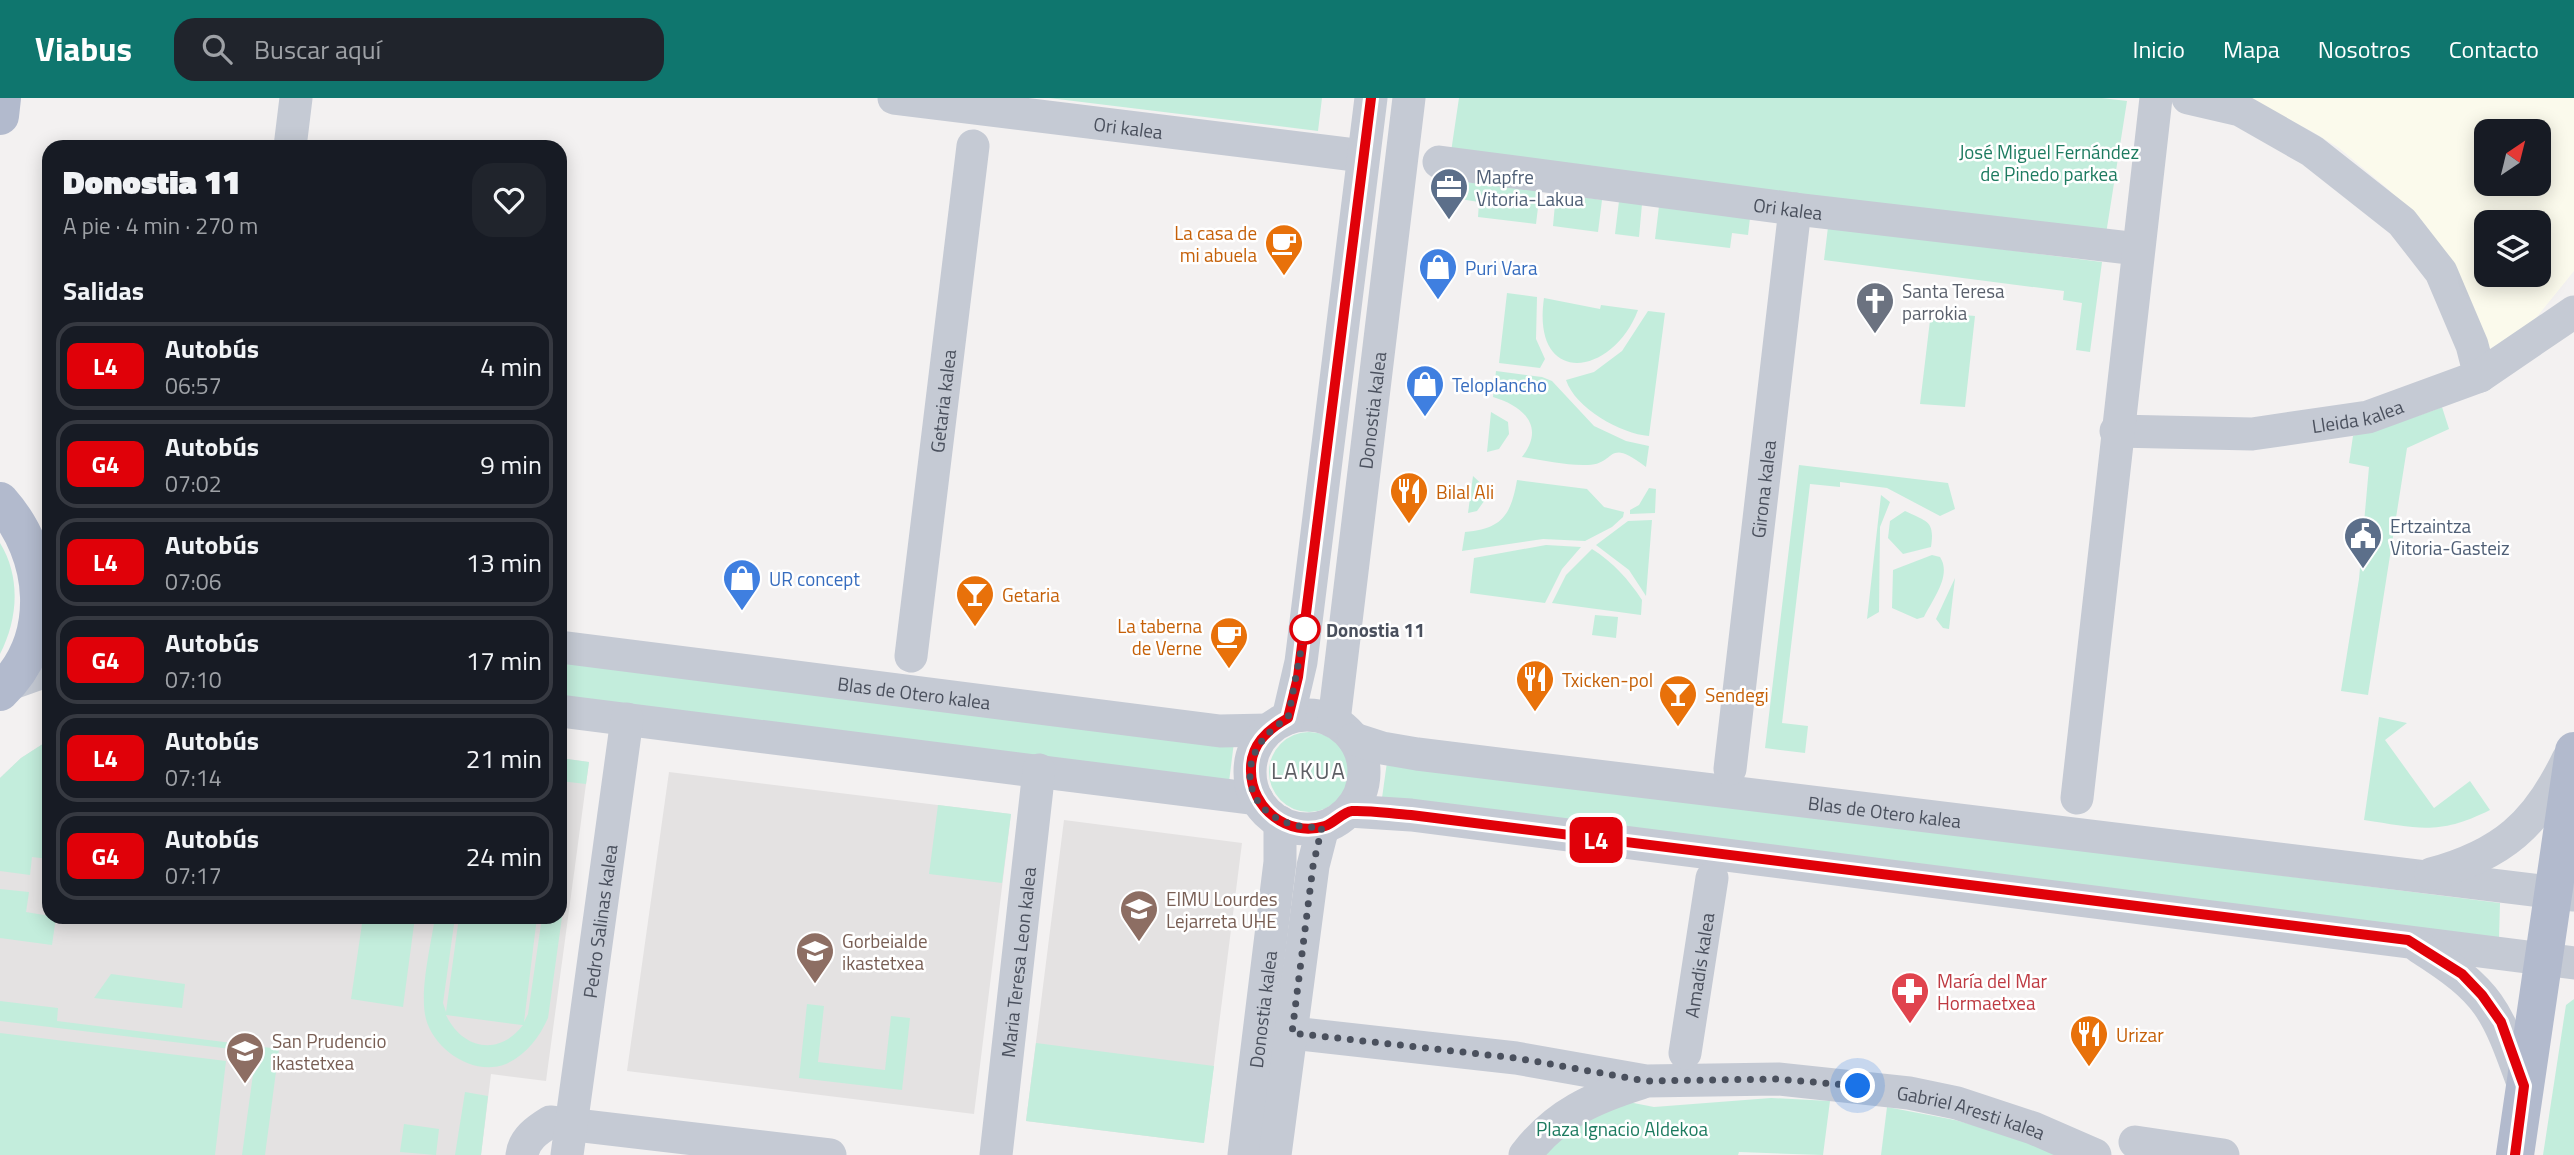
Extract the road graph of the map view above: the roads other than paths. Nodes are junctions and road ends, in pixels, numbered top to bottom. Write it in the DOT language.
graph roads {
  1 [pos="2,98"];
  2 [pos="296,98"];
  3 [pos="894,98"];
  4 [pos="1371,98"];
  5 [pos="1409,98"];
  6 [pos="2156,98"];
  7 [pos="2188,98"];
  8 [pos="0,116"];
  9 [pos="290,140"];
  10 [pos="973,146"];
  11 [pos="1363,156"];
  12 [pos="1439,162"];
  13 [pos="1795,209"];
  14 [pos="2138,249"];
  15 [pos="2574,312"];
  16 [pos="2480,376"];
  17 [pos="2116,431"];
  18 [pos="23,525"];
  19 [pos="567,648"];
  20 [pos="911,656"];
  21 [pos="42,673"];
  22 [pos="3,689"];
  23 [pos="567,711"];
  24 [pos="627,719"];
  25 [pos="1278,724"];
  26 [pos="1344,730"];
  27 [pos="2574,749"];
  28 [pos="1730,769"];
  29 [pos="1039,770"];
  30 [pos="2077,798"];
  31 [pos="1269,811"];
  32 [pos="1336,819"];
  33 [pos="1712,878"];
  34 [pos="2417,878"];
  35 [pos="2563,895"];
  36 [pos="2408,940"];
  37 [pos="2558,961"];
  38 [pos="1292,1033"];
  39 [pos="1685,1053"];
  40 [pos="1646,1081"];
  41 [pos="2524,1086"];
  42 [pos="572,1122"];
  43 [pos="2135,1142"];
  44 [pos="2080,1148"];
  45 [pos="522,1155"];
  46 [pos="567,1155"];
  47 [pos="830,1155"];
  48 [pos="996,1155"];
  49 [pos="1244,1155"];
  50 [pos="1275,1155"];
  51 [pos="1525,1155"];
  52 [pos="2223,1155"];
  53 [pos="2515,1155"];
  1 -- 8 [label="main road"];
  2 -- 9 [label="street"];
  3 -- 11 [label="street, Ori kalea"];
  4 -- 11 [label="street, Donostia kalea"];
  5 -- 26 [label="street, Donostia kalea"];
  6 -- 14 [label="street"];
  7 -- 16 [label="street"];
  10 -- 20 [label="street, Getaria kalea"];
  11 -- 25 [label="street, Donostia kalea"];
  12 -- 13 [label="street, Ori kalea"];
  13 -- 14 [label="street, Ori kalea"];
  13 -- 28 [label="street, Girona kalea"];
  14 -- 17 [label="street"];
  15 -- 16 [label="street, Lleida kalea"];
  16 -- 17 [label="street, Lleida kalea"];
  17 -- 30 [label="street"];
  18 -- 22 [label="main road"];
  19 -- 25 [label="street, Blas de Otero kalea"];
  21 -- 22 [label="street"];
  23 -- 24 [label="street"];
  24 -- 29 [label="street"];
  24 -- 42 [label="street, Pedro Salinas kalea"];
  25 -- 26 [label="street"];
  25 -- 31 [label="street"];
  26 -- 32 [label="street"];
  26 -- 34 [label="street, Blas de Otero kalea"];
  27 -- 34 [label="street, Blas de Otero kalea"];
  27 -- 35 [label="main road"];
  29 -- 31 [label="street"];
  29 -- 48 [label="street, Maria Teresa Leon kalea"];
  31 -- 32 [label="street"];
  31 -- 49 [label="street, Donostia kalea"];
  32 -- 36 [label="street"];
  32 -- 38 [label="street, Donostia kalea"];
  33 -- 39 [label="street, Amadis kalea"];
  34 -- 35 [label="street, Blas de Otero kalea"];
  35 -- 37 [label="main road"];
  36 -- 37 [label="street"];
  36 -- 41 [label="street"];
  37 -- 41 [label="main road"];
  38 -- 40 [label="street, Gabriel Aresti kalea"];
  38 -- 50 [label="street, Donostia kalea"];
  40 -- 44 [label="street, Gabriel Aresti kalea"];
  40 -- 51 [label="street"];
  41 -- 53 [label="main road"];
  42 -- 45 [label="street"];
  42 -- 46 [label="street, Pedro Salinas kalea"];
  42 -- 47 [label="street"];
  43 -- 52 [label="street"];
}
